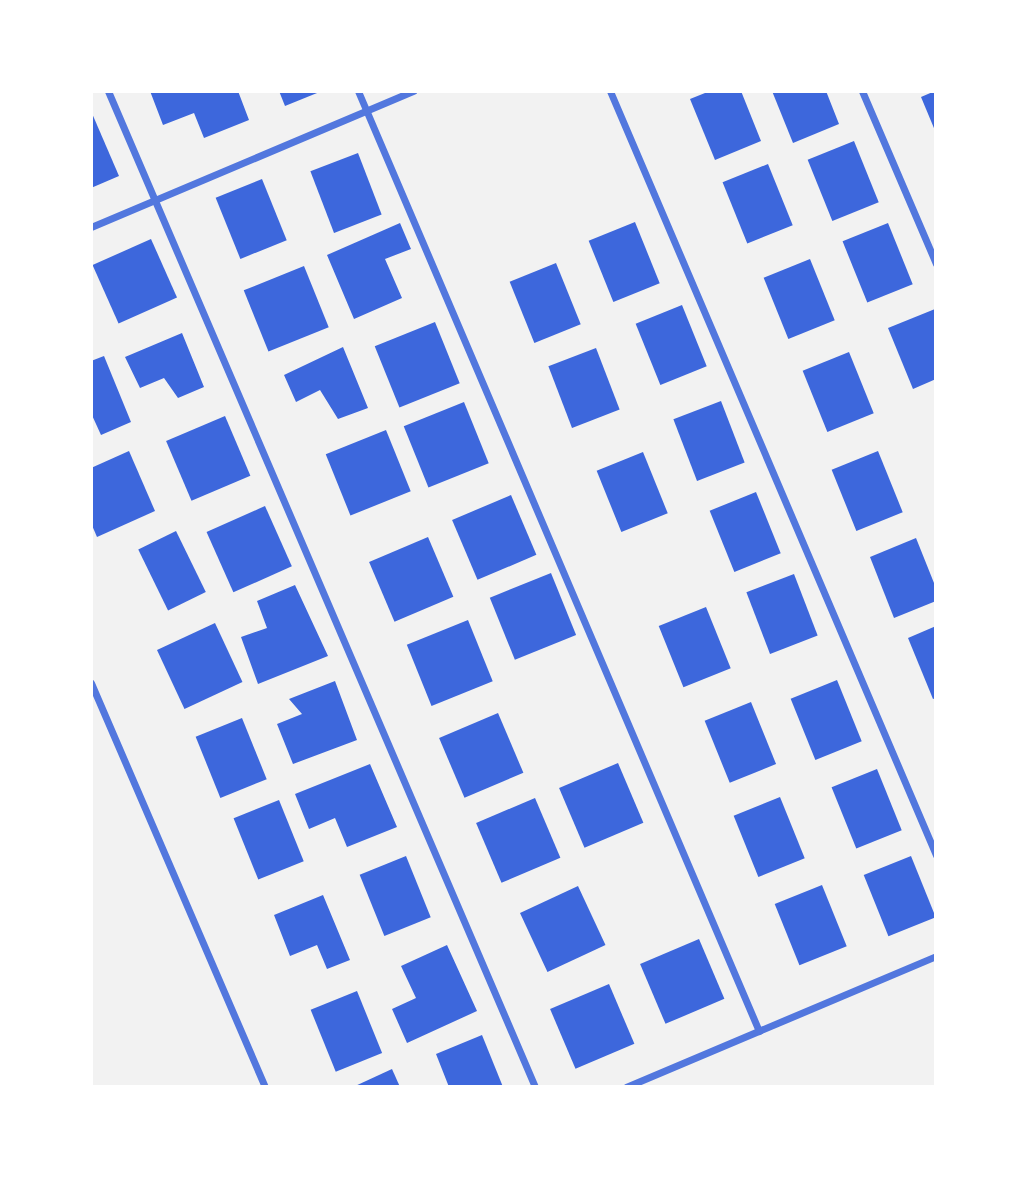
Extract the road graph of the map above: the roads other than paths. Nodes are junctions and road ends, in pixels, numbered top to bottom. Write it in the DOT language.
graph roads {
  1 [pos="108,91"];
  2 [pos="358,91"];
  3 [pos="413,91"];
  4 [pos="610,91"];
  5 [pos="862,91"];
  6 [pos="366,111"];
  7 [pos="155,200"];
  8 [pos="91,227"];
  9 [pos="936,264"];
  10 [pos="91,683"];
  11 [pos="936,856"];
  12 [pos="936,956"];
  13 [pos="760,1031"];
  14 [pos="265,1087"];
  15 [pos="534,1087"];
  16 [pos="626,1087"];
  1 -- 7 [label="street"];
  2 -- 6 [label="street"];
  3 -- 6 [label="street"];
  4 -- 11 [label="street"];
  5 -- 9 [label="street"];
  6 -- 7 [label="street"];
  6 -- 13 [label="street"];
  7 -- 8 [label="street"];
  7 -- 15 [label="street"];
  10 -- 14 [label="street"];
  12 -- 13 [label="street"];
  13 -- 16 [label="street"];
}
